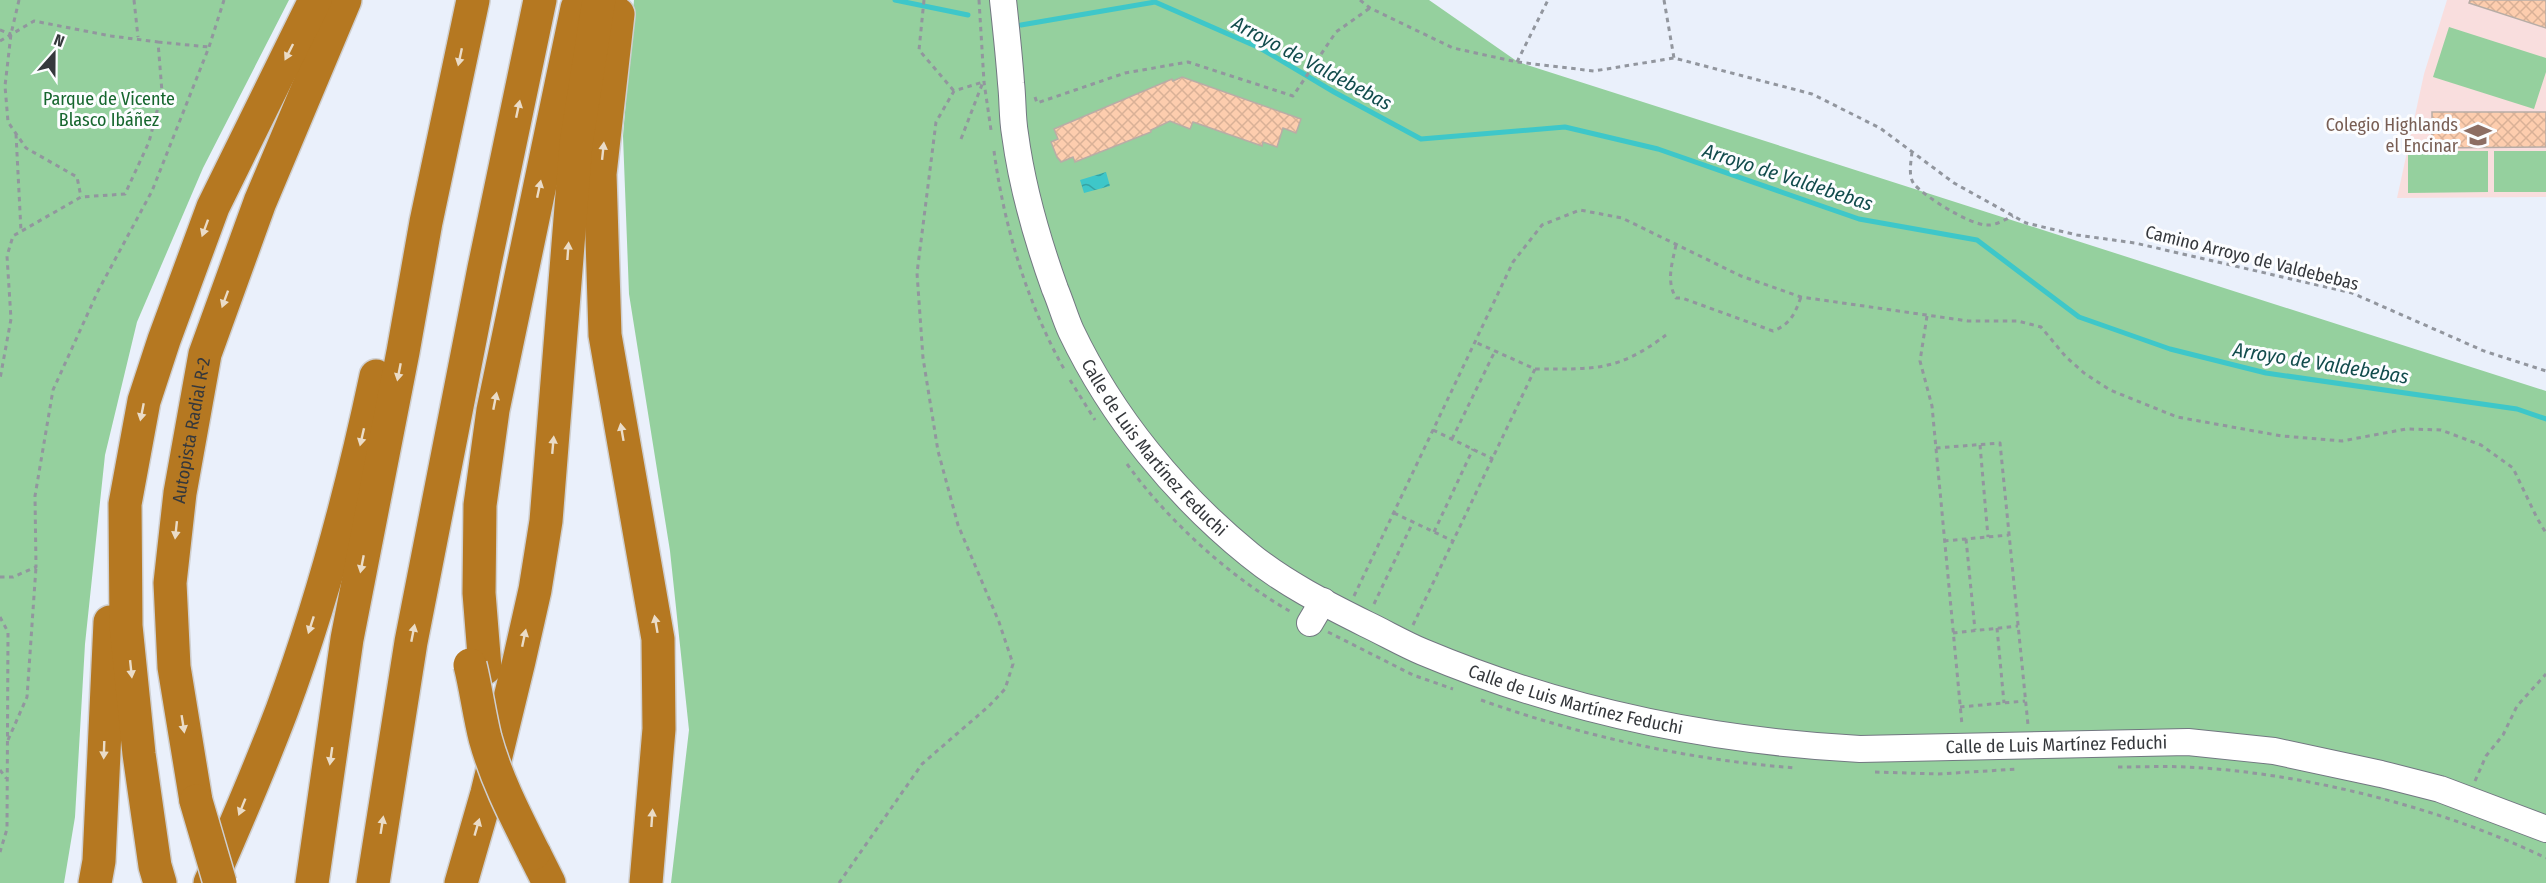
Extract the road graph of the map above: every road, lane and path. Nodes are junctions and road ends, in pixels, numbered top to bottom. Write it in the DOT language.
graph roads {
  1 [pos="19,0"];
  2 [pos="134,0"];
  3 [pos="224,0"];
  4 [pos="315,0"];
  5 [pos="345,0"];
  6 [pos="473,0"];
  7 [pos="540,0"];
  8 [pos="578,0"];
  9 [pos="599,0"];
  10 [pos="620,0"];
  11 [pos="924,0"];
  12 [pos="1003,0"];
  13 [pos="1360,0"];
  14 [pos="1548,0"];
  15 [pos="1664,0"];
  16 [pos="1370,8"];
  17 [pos="0,30"];
  18 [pos="11,34"];
  19 [pos="138,38"];
  20 [pos="0,41"];
  21 [pos="158,42"];
  22 [pos="209,47"];
  23 [pos="1674,58"];
  24 [pos="1517,62"];
  25 [pos="984,82"];
  26 [pos="1011,82"];
  27 [pos="954,91"];
  28 [pos="16,134"];
  29 [pos="961,140"];
  30 [pos="1912,152"];
  31 [pos="81,196"];
  32 [pos="2014,216"];
  33 [pos="426,222"];
  34 [pos="21,231"];
  35 [pos="1676,244"];
  36 [pos="484,268"];
  37 [pos="1801,297"];
  38 [pos="1927,316"];
  39 [pos="1666,335"];
  40 [pos="1475,342"];
  41 [pos="1495,351"];
  42 [pos="1535,369"];
  43 [pos="2546,371"];
  44 [pos="0,378"];
  45 [pos="1433,430"];
  46 [pos="1452,440"];
  47 [pos="1980,445"];
  48 [pos="1936,448"];
  49 [pos="1473,449"];
  50 [pos="1492,459"];
  51 [pos="125,504"];
  52 [pos="1394,513"];
  53 [pos="1413,522"];
  54 [pos="1434,532"];
  55 [pos="2546,533"];
  56 [pos="2009,535"];
  57 [pos="1988,537"];
  58 [pos="1966,539"];
  59 [pos="1453,541"];
  60 [pos="1944,541"];
  61 [pos="36,567"];
  62 [pos="0,577"];
  63 [pos="0,617"];
  64 [pos="1355,618"];
  65 [pos="2018,626"];
  66 [pos="1997,628"];
  67 [pos="1975,630"];
  68 [pos="1953,633"];
  69 [pos="1405,643"];
  70 [pos="478,667"];
  71 [pos="2546,674"];
  72 [pos="2025,701"];
  73 [pos="2004,703"];
  74 [pos="1960,707"];
  75 [pos="7,743"];
  76 [pos="2030,744"];
  77 [pos="1964,747"];
  78 [pos="0,770"];
  79 [pos="7,779"];
  80 [pos="2467,799"];
  81 [pos="2546,829"];
  82 [pos="0,852"];
  83 [pos="647,880"];
  84 [pos="95,883"];
  85 [pos="160,883"];
  86 [pos="210,883"];
  87 [pos="220,883"];
  88 [pos="312,883"];
  89 [pos="373,883"];
  90 [pos="461,883"];
  91 [pos="549,883"];
  92 [pos="839,883"];
  1 -- 18 [label="path"];
  2 -- 19 [label="path"];
  3 -- 22 [label="path"];
  4 -- 51 [label="highway, one-way"];
  5 -- 87 [label="highway, Autopista Radial R-2, one-way, bridge"];
  6 -- 33 [label="highway, one-way"];
  36 -- 7 [label="highway, one-way"];
  70 -- 8 [label="highway, one-way"];
  90 -- 9 [label="highway, one-way"];
  83 -- 10 [label="highway, one-way"];
  11 -- 27 [label="path"];
  12 -- 26 [label="street, Calle de Luis Martínez Feduchi"];
  13 -- 16 [label="path, Camino Arroyo de Valdebebas"];
  14 -- 24 [label="path"];
  15 -- 23 [label="path"];
  16 -- 24 [label="path, Camino Arroyo de Valdebebas"];
  16 -- 26 [label="path"];
  17 -- 18 [label="path"];
  18 -- 19 [label="path"];
  18 -- 20 [label="path"];
  18 -- 28 [label="path"];
  19 -- 21 [label="path"];
  21 -- 22 [label="path"];
  21 -- 31 [label="path"];
  22 -- 61 [label="path"];
  23 -- 24 [label="path, Camino Arroyo de Valdebebas"];
  23 -- 30 [label="path, Camino Arroyo de Valdebebas"];
  25 -- 26 [label="path"];
  25 -- 27 [label="path"];
  25 -- 29 [label="path"];
  26 -- 64 [label="street, Calle de Luis Martínez Feduchi"];
  27 -- 92 [label="path"];
  28 -- 31 [label="path"];
  28 -- 34 [label="path"];
  30 -- 32 [label="path, Camino Arroyo de Valdebebas"];
  30 -- 32 [label="path"];
  31 -- 34 [label="path"];
  32 -- 43 [label="path, Camino Arroyo de Valdebebas"];
  33 -- 86 [label="highway, one-way"];
  33 -- 88 [label="highway, one-way"];
  34 -- 44 [label="path"];
  35 -- 37 [label="path"];
  35 -- 37 [label="path"];
  35 -- 40 [label="path"];
  36 -- 70 [label="highway"];
  89 -- 36 [label="highway, one-way"];
  37 -- 38 [label="path"];
  38 -- 48 [label="path"];
  38 -- 55 [label="path"];
  39 -- 42 [label="path"];
  40 -- 41 [label="path"];
  40 -- 45 [label="path"];
  41 -- 42 [label="path"];
  41 -- 46 [label="path"];
  42 -- 50 [label="path"];
  45 -- 46 [label="path"];
  45 -- 52 [label="path"];
  46 -- 49 [label="path"];
  47 -- 48 [label="path"];
  47 -- 56 [label="path"];
  47 -- 57 [label="path"];
  48 -- 60 [label="path"];
  49 -- 50 [label="path"];
  49 -- 54 [label="path"];
  50 -- 59 [label="path"];
  51 -- 84 [label="highway, one-way"];
  51 -- 85 [label="highway, one-way"];
  52 -- 53 [label="path"];
  52 -- 64 [label="path"];
  53 -- 54 [label="path"];
  53 -- 64 [label="path"];
  54 -- 59 [label="path"];
  56 -- 57 [label="path"];
  56 -- 65 [label="path"];
  57 -- 58 [label="path"];
  58 -- 60 [label="path"];
  58 -- 67 [label="path"];
  59 -- 69 [label="path"];
  60 -- 68 [label="path"];
  61 -- 62 [label="path"];
  61 -- 75 [label="path"];
  63 -- 75 [label="path"];
  64 -- 69 [label="street, Calle de Luis Martínez Feduchi"];
  65 -- 66 [label="path"];
  65 -- 72 [label="path"];
  66 -- 67 [label="path"];
  66 -- 73 [label="path"];
  67 -- 68 [label="path"];
  68 -- 74 [label="path"];
  69 -- 77 [label="street, Calle de Luis Martínez Feduchi"];
  70 -- 91 [label="highway, bridge"];
  71 -- 80 [label="path"];
  72 -- 73 [label="path"];
  72 -- 76 [label="path"];
  73 -- 74 [label="path"];
  74 -- 77 [label="path"];
  75 -- 79 [label="path"];
  76 -- 77 [label="street, Calle de Luis Martínez Feduchi"];
  76 -- 80 [label="street, Calle de Luis Martínez Feduchi"];
  78 -- 79 [label="path"];
  79 -- 82 [label="path"];
  80 -- 81 [label="street, Calle de Luis Martínez Feduchi"];
}
